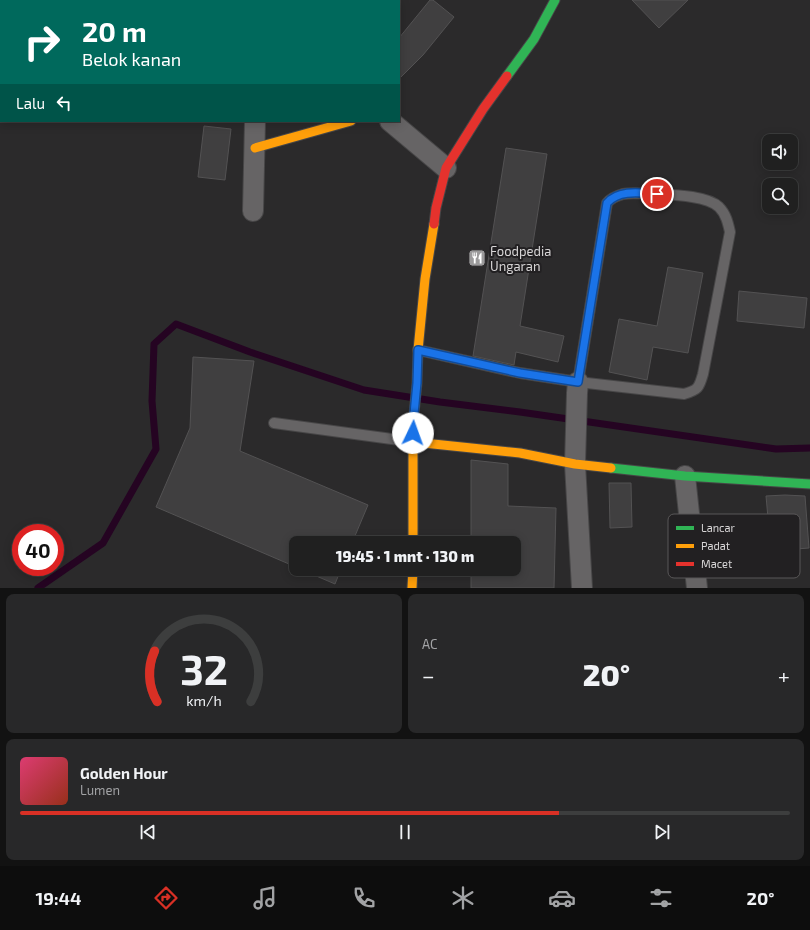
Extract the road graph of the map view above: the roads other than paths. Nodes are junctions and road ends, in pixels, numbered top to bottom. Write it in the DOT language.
graph roads {
  1 [pos="555,0"];
  2 [pos="255,122"];
  3 [pos="348,122"];
  4 [pos="391,122"];
  5 [pos="255,148"];
  6 [pos="446,168"];
  7 [pos="253,211"];
  8 [pos="418,350"];
  9 [pos="578,388"];
  10 [pos="274,424"];
  11 [pos="414,442"];
  12 [pos="575,464"];
  13 [pos="685,476"];
  14 [pos="810,484"];
  15 [pos="689,514"];
  16 [pos="413,536"];
  17 [pos="413,576"];
  18 [pos="696,578"];
  19 [pos="412,588"];
  20 [pos="582,588"];
  21 [pos="697,588"];
  1 -- 6 [label="street"];
  2 -- 5 [label="street"];
  3 -- 5 [label="street"];
  4 -- 6 [label="street"];
  5 -- 7 [label="street"];
  6 -- 8 [label="street"];
  8 -- 9 [label="lane"];
  8 -- 11 [label="street"];
  9 -- 9 [label="lane"];
  9 -- 12 [label="street"];
  10 -- 11 [label="lane"];
  11 -- 12 [label="street"];
  11 -- 16 [label="street"];
  12 -- 13 [label="street"];
  12 -- 20 [label="street"];
  13 -- 14 [label="street"];
  13 -- 15 [label="street"];
  17 -- 19 [label="street"];
  18 -- 21 [label="street"];
}
